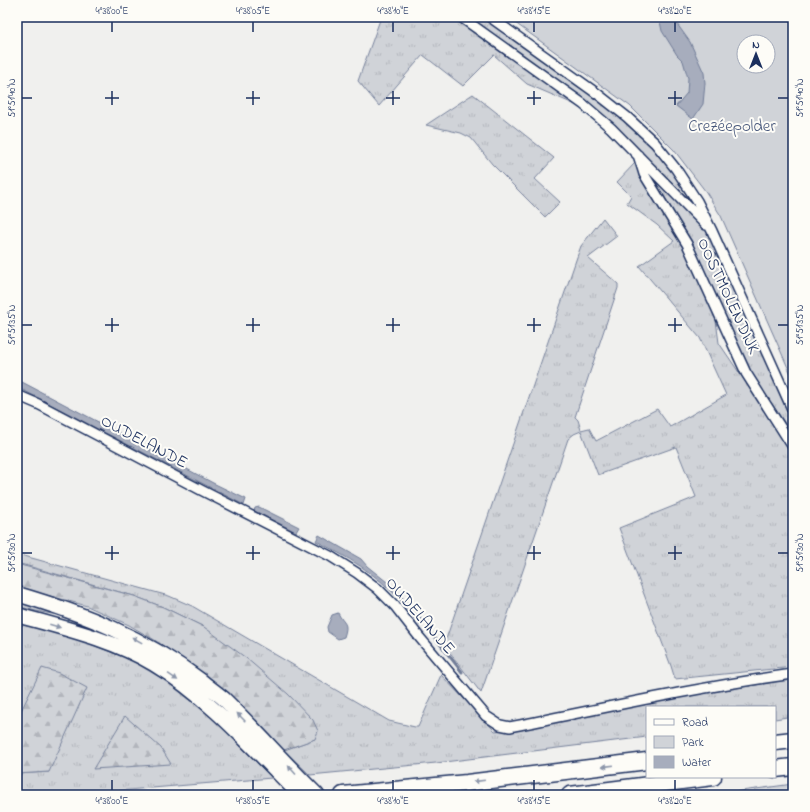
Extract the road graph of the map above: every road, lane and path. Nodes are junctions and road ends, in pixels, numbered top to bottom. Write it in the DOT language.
graph roads {
  1 [pos="461,17"];
  2 [pos="490,17"];
  3 [pos="638,155"];
  4 [pos="712,231"];
  5 [pos="17,395"];
  6 [pos="793,412"];
  7 [pos="793,447"];
  8 [pos="17,594"];
  9 [pos="17,615"];
  10 [pos="793,674"];
  11 [pos="793,740"];
  12 [pos="776,742"];
  13 [pos="646,761"];
  14 [pos="793,767"];
  15 [pos="776,769"];
  16 [pos="705,778"];
  17 [pos="300,795"];
  18 [pos="316,795"];
  19 [pos="343,795"];
  20 [pos="570,795"];
  1 -- 3 [label="street, OOSTMOLENDIJK"];
  2 -- 4 [label="street, OOSTMOLENDIJK"];
  3 -- 4 [label="street, OOSTMOLENDIJK"];
  3 -- 7 [label="street, OOSTMOLENDIJK"];
  4 -- 6 [label="street, OOSTMOLENDIJK"];
  5 -- 10 [label="street, OUDELANDE"];
  18 -- 8 [label="main road, one-way"];
  9 -- 17 [label="main road, one-way"];
  11 -- 12 [label="highway"];
  13 -- 19 [label="highway, one-way"];
  14 -- 15 [label="highway"];
  16 -- 20 [label="highway"];
}
